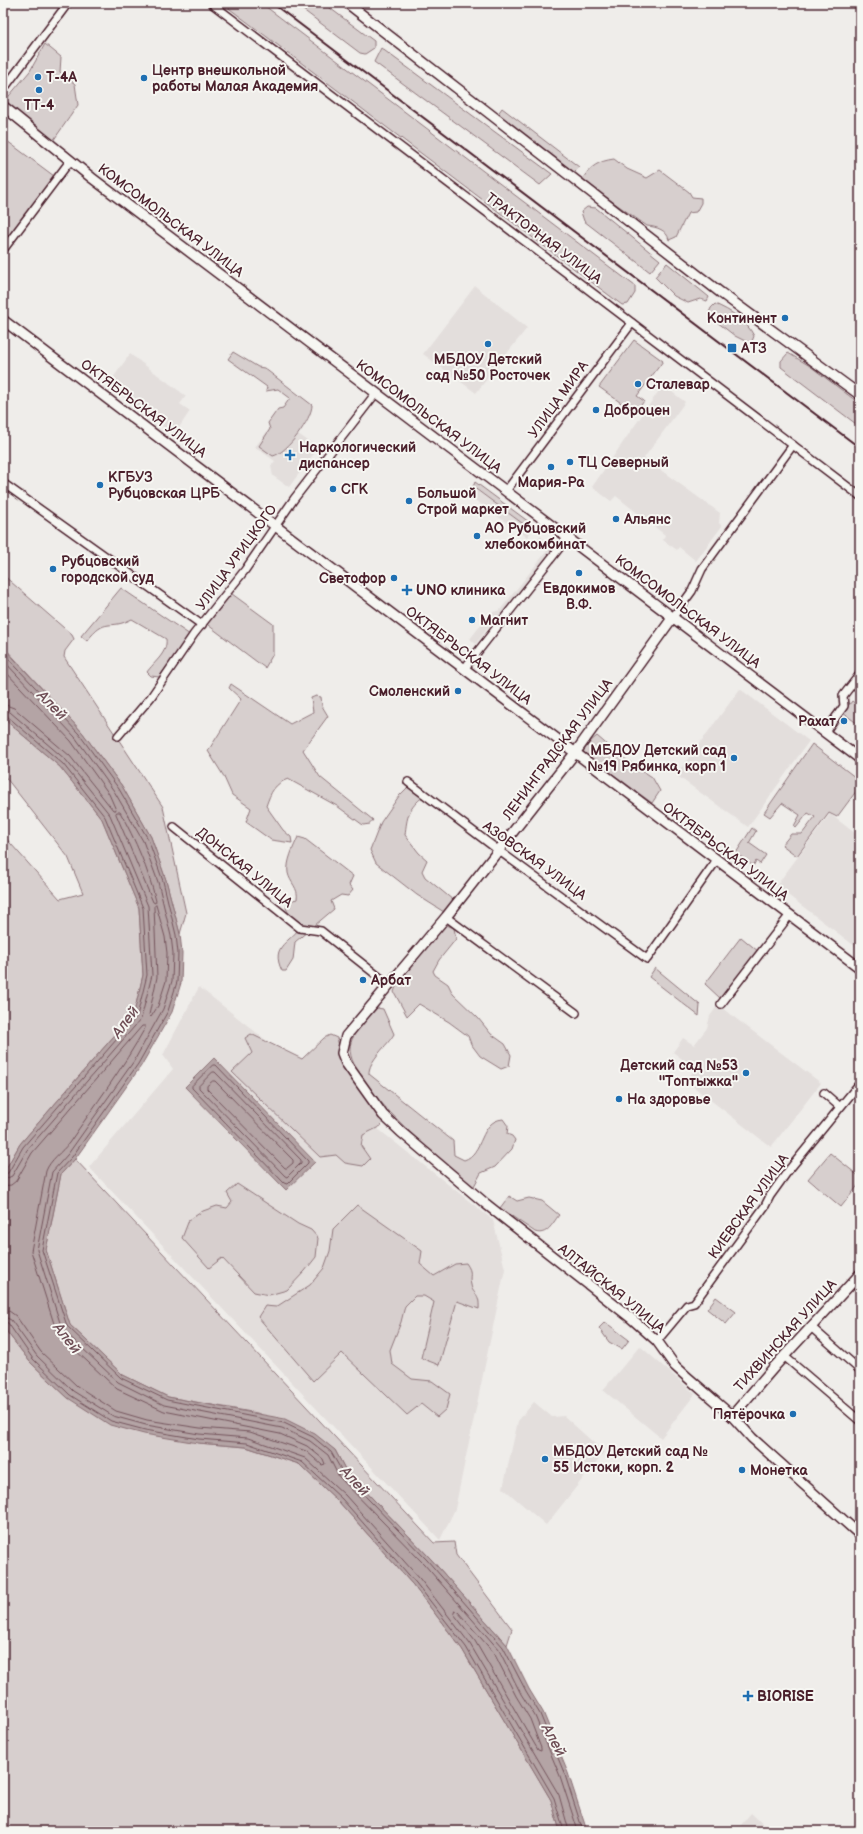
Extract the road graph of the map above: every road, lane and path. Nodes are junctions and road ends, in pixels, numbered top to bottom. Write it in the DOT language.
graph roads {
  1 [pos="68,3"];
  2 [pos="211,3"];
  3 [pos="347,3"];
  4 [pos="3,90"];
  5 [pos="3,106"];
  6 [pos="70,161"];
  7 [pos="3,250"];
  8 [pos="3,320"];
  9 [pos="632,323"];
  10 [pos="376,393"];
  11 [pos="860,395"];
  12 [pos="793,445"];
  13 [pos="3,483"];
  14 [pos="506,491"];
  15 [pos="860,496"];
  16 [pos="276,526"];
  17 [pos="568,537"];
  18 [pos="673,617"];
  19 [pos="202,625"];
  20 [pos="464,669"];
  21 [pos="860,674"];
  22 [pos="825,732"];
  23 [pos="118,736"];
  24 [pos="574,753"];
  25 [pos="860,759"];
  26 [pos="408,782"];
  27 [pos="174,827"];
  28 [pos="498,850"];
  29 [pos="716,861"];
  30 [pos="446,916"];
  31 [pos="789,916"];
  32 [pos="860,968"];
  33 [pos="388,984"];
  34 [pos="721,1004"];
  35 [pos="576,1013"];
  36 [pos="346,1063"];
  37 [pos="860,1083"];
  38 [pos="824,1093"];
  39 [pos="840,1106"];
  40 [pos="859,1277"];
  41 [pos="811,1327"];
  42 [pos="657,1341"];
  43 [pos="784,1356"];
  44 [pos="860,1370"];
  45 [pos="732,1416"];
  46 [pos="860,1421"];
  47 [pos="860,1535"];
  1 -- 4 [label="street"];
  2 -- 9 [label="street, ТРАКТОРНАЯ УЛИЦА"];
  3 -- 11 [label="main road"];
  5 -- 6 [label="main road, КОМСОМОЛЬСКАЯ УЛИЦА"];
  6 -- 7 [label="street"];
  6 -- 10 [label="main road, КОМСОМОЛЬСКАЯ УЛИЦА"];
  8 -- 16 [label="main road, ОКТЯБРЬСКАЯ УЛИЦА"];
  9 -- 12 [label="street, ТРАКТОРНАЯ УЛИЦА"];
  9 -- 14 [label="street, УЛИЦА МИРА"];
  10 -- 14 [label="main road, КОМСОМОЛЬСКАЯ УЛИЦА"];
  10 -- 16 [label="street, УЛИЦА УРИЦКОГО"];
  12 -- 15 [label="street, ТРАКТОРНАЯ УЛИЦА"];
  12 -- 18 [label="street, ЛЕНИНГРАДСКАЯ УЛИЦА"];
  13 -- 19 [label="street"];
  14 -- 17 [label="main road, КОМСОМОЛЬСКАЯ УЛИЦА"];
  16 -- 19 [label="street, УЛИЦА УРИЦКОГО"];
  16 -- 20 [label="main road, ОКТЯБРЬСКАЯ УЛИЦА"];
  17 -- 18 [label="main road, КОМСОМОЛЬСКАЯ УЛИЦА"];
  17 -- 20 [label="street"];
  18 -- 22 [label="main road, КОМСОМОЛЬСКАЯ УЛИЦА"];
  18 -- 24 [label="main road, ЛЕНИНГРАДСКАЯ УЛИЦА"];
  19 -- 23 [label="street, УЛИЦА УРИЦКОГО"];
  20 -- 24 [label="main road, ОКТЯБРЬСКАЯ УЛИЦА"];
  21 -- 22 [label="street"];
  22 -- 25 [label="main road, КОМСОМОЛЬСКАЯ УЛИЦА"];
  24 -- 28 [label="main road, ЛЕНИНГРАДСКАЯ УЛИЦА"];
  24 -- 29 [label="main road, ОКТЯБРЬСКАЯ УЛИЦА"];
  26 -- 28 [label="street, АЗОВСКАЯ УЛИЦА"];
  27 -- 33 [label="street, ДОНСКАЯ УЛИЦА"];
  28 -- 29 [label="street, АЗОВСКАЯ УЛИЦА"];
  28 -- 30 [label="main road, ЛЕНИНГРАДСКАЯ УЛИЦА"];
  29 -- 31 [label="main road, ОКТЯБРЬСКАЯ УЛИЦА"];
  30 -- 33 [label="main road, ЛЕНИНГРАДСКАЯ УЛИЦА"];
  30 -- 35 [label="street"];
  31 -- 32 [label="main road, ОКТЯБРЬСКАЯ УЛИЦА"];
  31 -- 34 [label="street"];
  33 -- 36 [label="main road, ЛЕНИНГРАДСКАЯ УЛИЦА"];
  36 -- 42 [label="main road, АЛТАЙСКАЯ УЛИЦА"];
  37 -- 39 [label="street, КИЕВСКАЯ УЛИЦА"];
  38 -- 39 [label="street"];
  39 -- 42 [label="street, КИЕВСКАЯ УЛИЦА"];
  40 -- 41 [label="main road, ТИХВИНСКАЯ УЛИЦА"];
  41 -- 43 [label="main road, ТИХВИНСКАЯ УЛИЦА"];
  41 -- 44 [label="street"];
  42 -- 45 [label="main road, АЛТАЙСКАЯ УЛИЦА"];
  43 -- 45 [label="main road, ТИХВИНСКАЯ УЛИЦА"];
  43 -- 46 [label="street"];
  45 -- 47 [label="main road, АЛТАЙСКАЯ УЛИЦА"];
}
